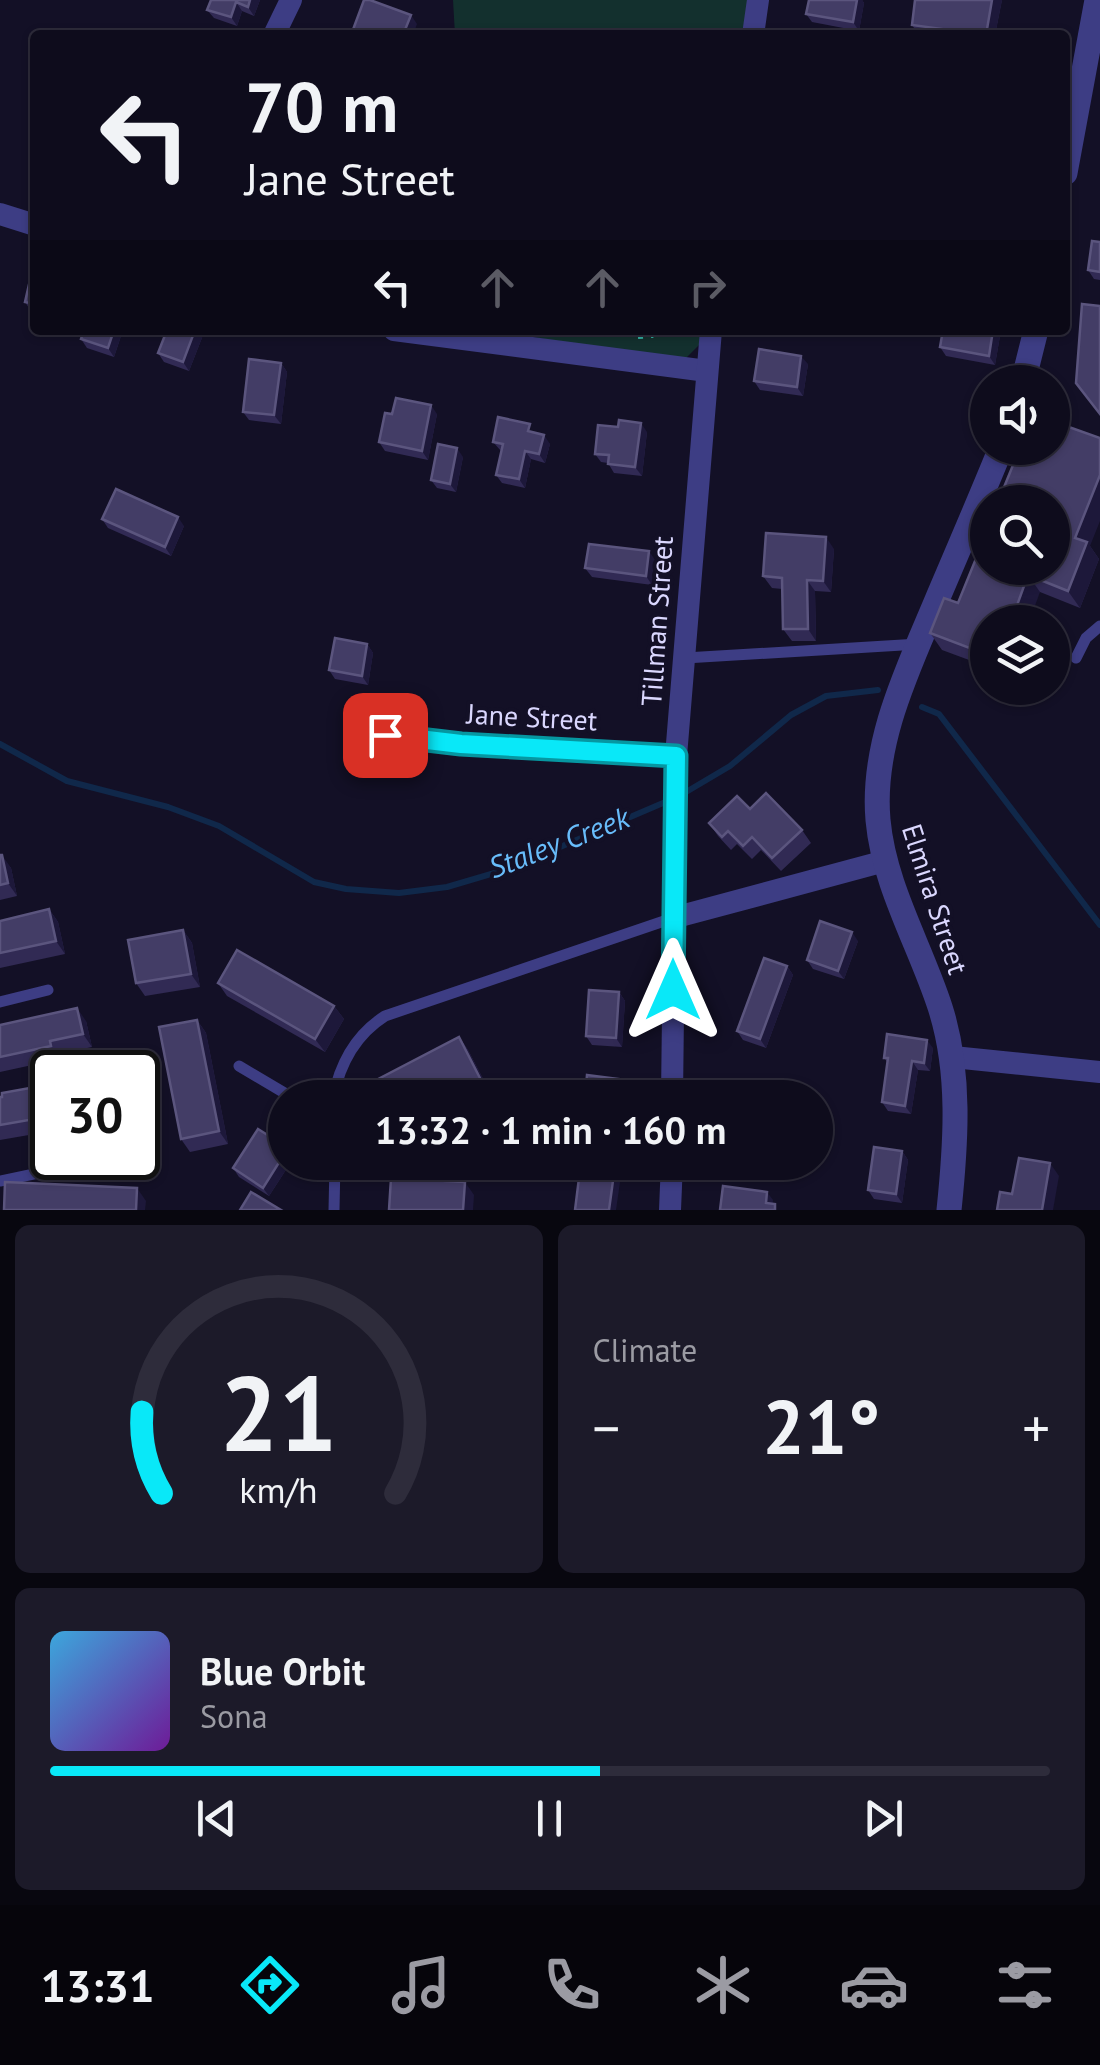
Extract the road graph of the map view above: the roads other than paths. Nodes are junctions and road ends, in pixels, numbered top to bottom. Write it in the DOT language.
graph roads {
  1 [pos="290,0"];
  2 [pos="758,0"];
  3 [pos="1097,0"];
  4 [pos="276,30"];
  5 [pos="754,30"];
  6 [pos="1070,146"];
  7 [pos="0,214"];
  8 [pos="30,223"];
  9 [pos="432,335"];
  10 [pos="711,335"];
  11 [pos="1035,335"];
  12 [pos="1027,365"];
  13 [pos="707,371"];
  14 [pos="994,465"];
  15 [pos="1100,626"];
  16 [pos="919,644"];
  17 [pos="685,658"];
  18 [pos="1076,658"];
  19 [pos="385,735"];
  20 [pos="676,756"];
  21 [pos="886,862"];
  22 [pos="673,918"];
  23 [pos="48,990"];
  24 [pos="0,1002"];
  25 [pos="953,1057"];
  26 [pos="239,1066"];
  27 [pos="1100,1072"];
  28 [pos="338,1080"];
  29 [pos="672,1080"];
  30 [pos="268,1083"];
  31 [pos="30,1175"];
  32 [pos="335,1180"];
  33 [pos="671,1180"];
  34 [pos="0,1182"];
  35 [pos="334,1210"];
  36 [pos="670,1210"];
  37 [pos="948,1210"];
  1 -- 4 [label="street"];
  2 -- 5 [label="street"];
  3 -- 6 [label="street"];
  7 -- 8 [label="street"];
  9 -- 13 [label="street"];
  10 -- 13 [label="street, Tillman Street"];
  11 -- 12 [label="street"];
  13 -- 17 [label="street, Tillman Street"];
  14 -- 16 [label="street, Elmira Street"];
  15 -- 18 [label="lane"];
  16 -- 17 [label="lane"];
  16 -- 21 [label="street, Elmira Street"];
  17 -- 20 [label="street, Tillman Street"];
  19 -- 20 [label="street, Jane Street"];
  20 -- 22 [label="street, Tillman Street"];
  21 -- 22 [label="street"];
  21 -- 25 [label="street, Elmira Street"];
  22 -- 28 [label="lane"];
  22 -- 29 [label="street, Tillman Street"];
  23 -- 24 [label="lane"];
  25 -- 27 [label="street"];
  25 -- 37 [label="street, Elmira Street"];
  26 -- 30 [label="lane"];
  31 -- 34 [label="lane"];
  32 -- 35 [label="lane"];
  33 -- 36 [label="street"];
}
